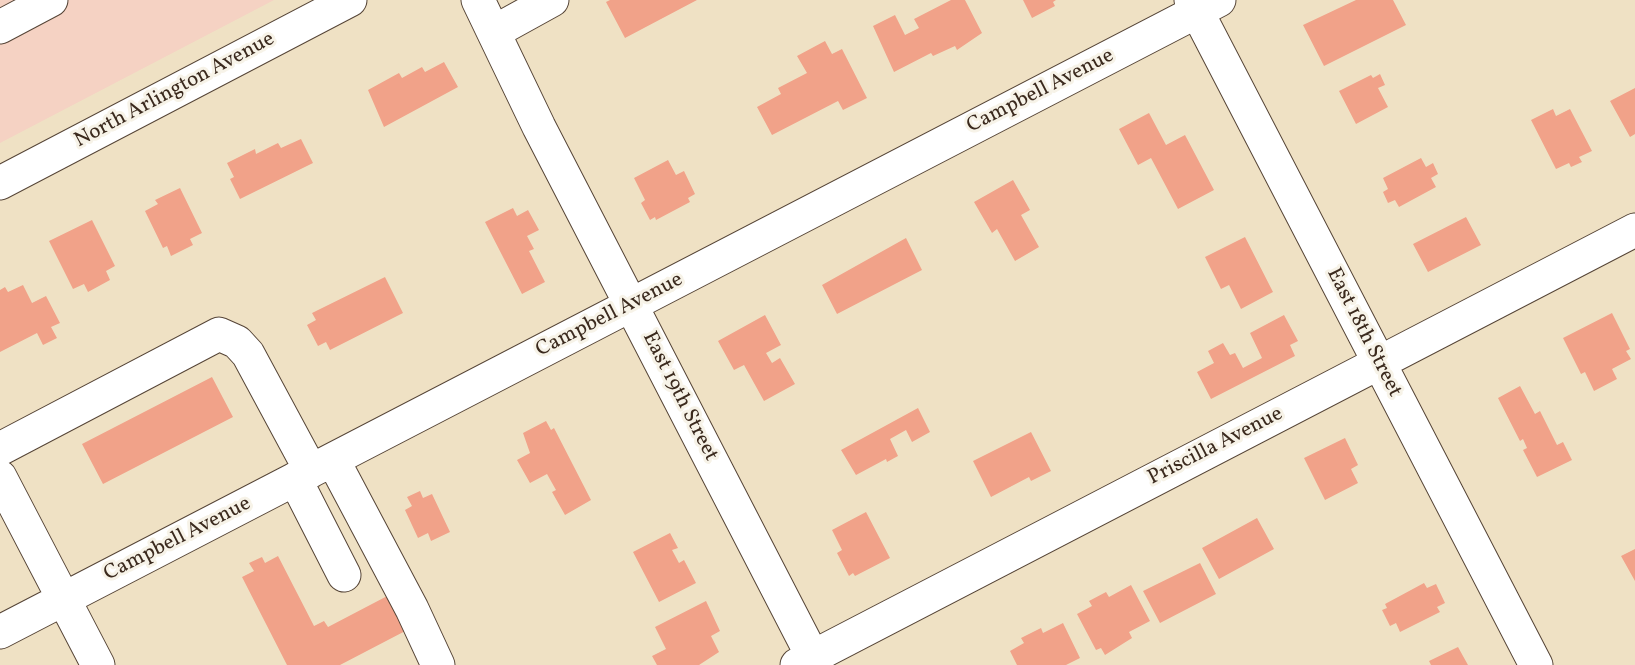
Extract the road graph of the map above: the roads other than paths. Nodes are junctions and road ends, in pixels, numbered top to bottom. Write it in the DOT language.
graph roads {
  1 [pos="51,0"];
  2 [pos="350,0"];
  3 [pos="478,0"];
  4 [pos="552,0"];
  5 [pos="1202,4"];
  6 [pos="0,27"];
  7 [pos="494,32"];
  8 [pos="0,183"];
  9 [pos="1635,230"];
  10 [pos="632,305"];
  11 [pos="1378,363"];
  12 [pos="0,449"];
  13 [pos="313,470"];
  14 [pos="0,477"];
  15 [pos="344,575"];
  16 [pos="64,599"];
  17 [pos="0,632"];
  18 [pos="809,662"];
  19 [pos="98,665"];
  20 [pos="438,665"];
  21 [pos="1536,665"];
  1 -- 6 [label="street"];
  2 -- 8 [label="street, North Arlington Avenue"];
  3 -- 7 [label="street, East 19th Street"];
  4 -- 7 [label="street"];
  5 -- 10 [label="street, Campbell Avenue"];
  5 -- 11 [label="street, East 18th Street"];
  7 -- 10 [label="street, East 19th Street"];
  9 -- 11 [label="street, Priscilla Avenue"];
  10 -- 13 [label="street, Campbell Avenue"];
  10 -- 18 [label="street, East 19th Street"];
  11 -- 18 [label="street, Priscilla Avenue"];
  11 -- 21 [label="street, East 18th Street"];
  12 -- 13 [label="street"];
  13 -- 15 [label="street"];
  13 -- 16 [label="street, Campbell Avenue"];
  13 -- 20 [label="street"];
  14 -- 16 [label="street"];
  16 -- 17 [label="street, Campbell Avenue"];
  16 -- 19 [label="street"];
}
